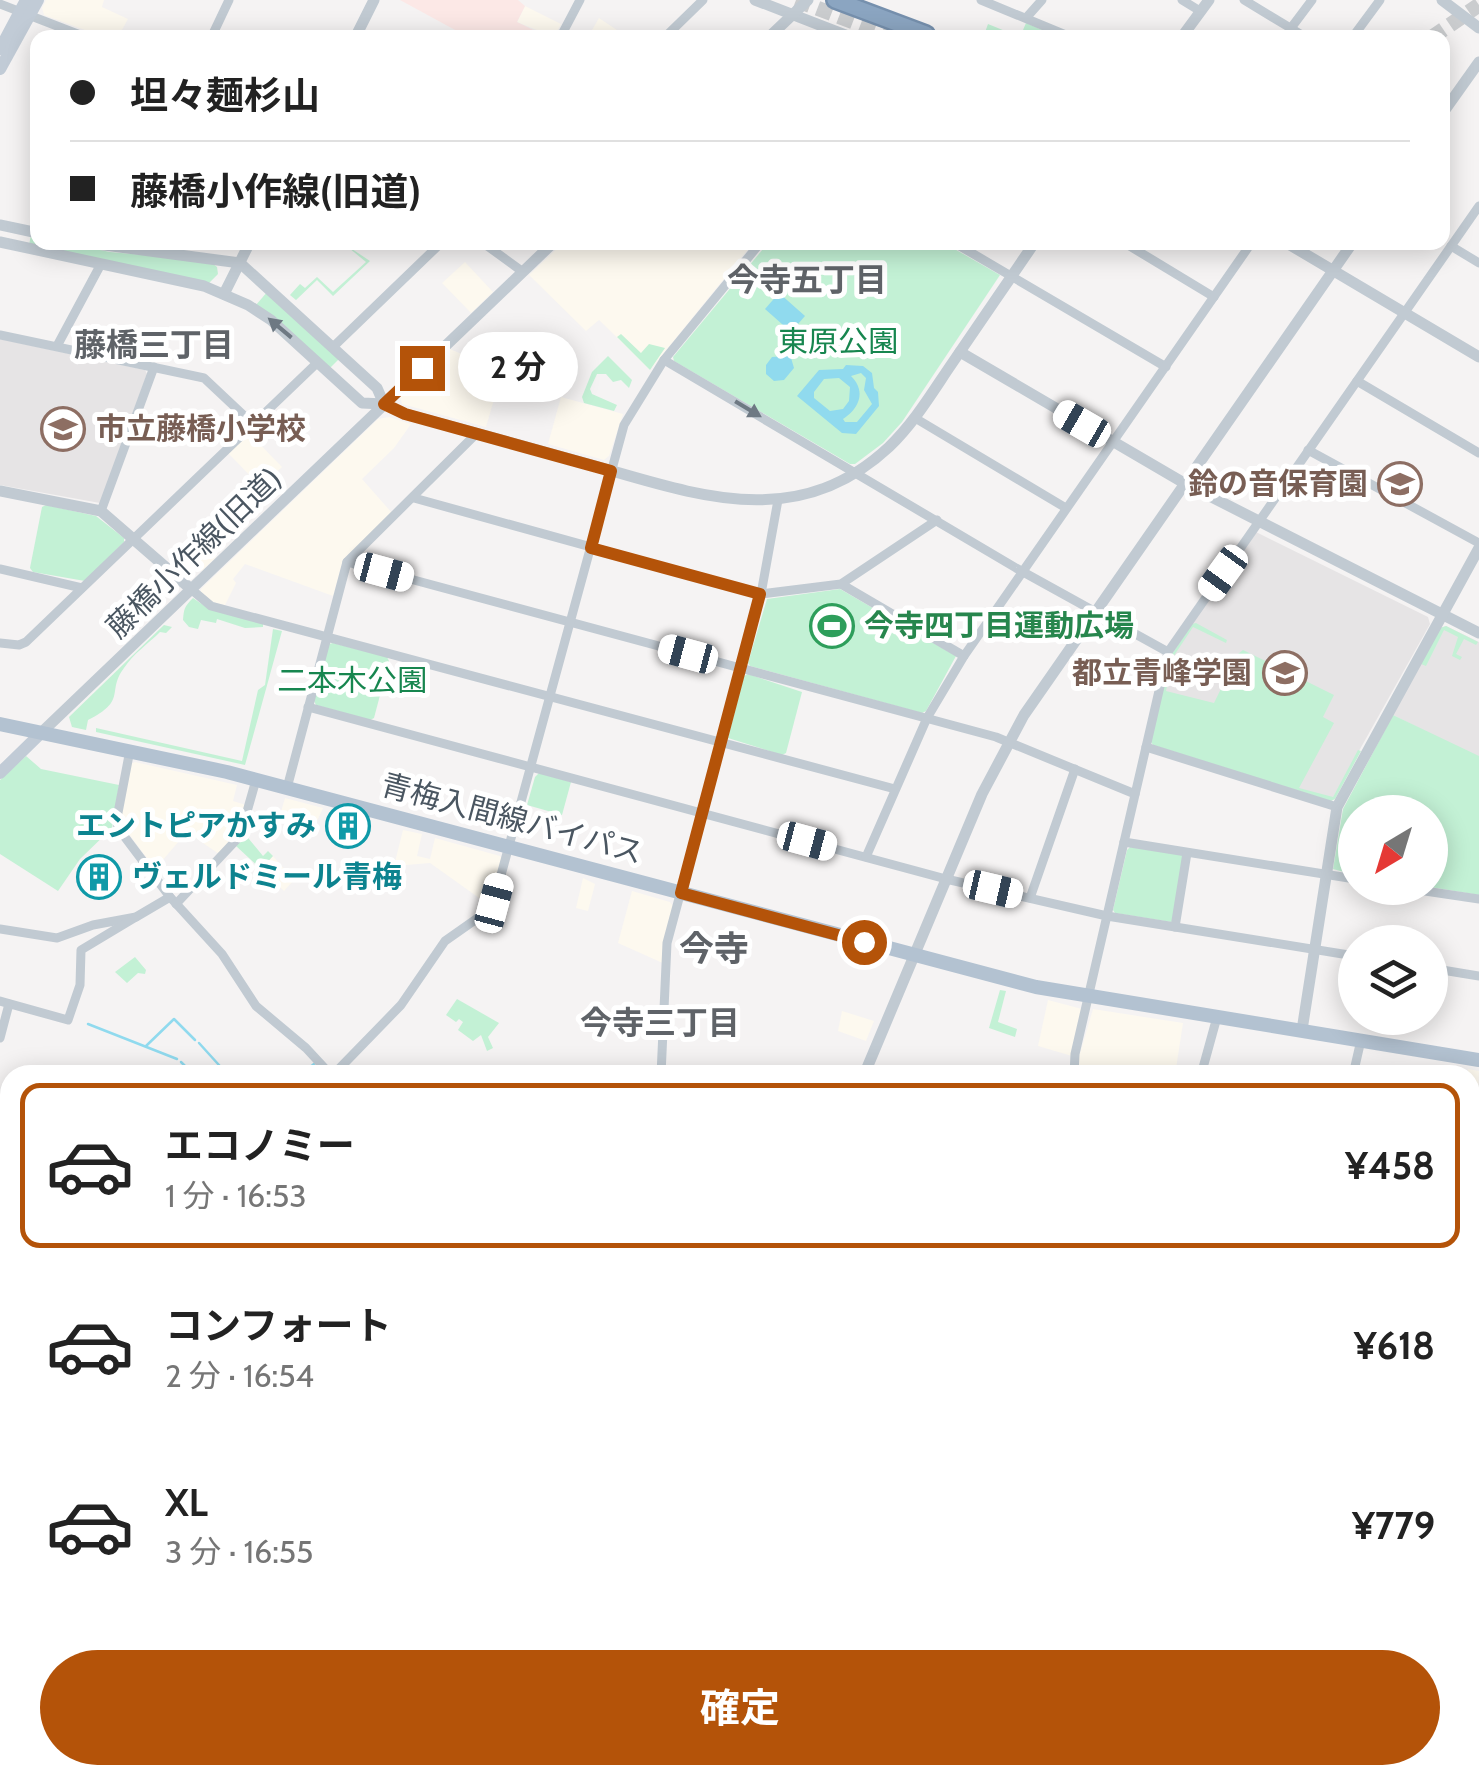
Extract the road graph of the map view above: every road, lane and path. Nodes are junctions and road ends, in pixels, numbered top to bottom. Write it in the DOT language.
graph roads {
  1 [pos="38,0"];
  2 [pos="229,0"];
  3 [pos="374,0"];
  4 [pos="580,0"];
  5 [pos="703,0"];
  6 [pos="755,0"];
  7 [pos="808,0"];
  8 [pos="835,0"];
  9 [pos="981,0"];
  10 [pos="1042,0"];
  11 [pos="1182,0"];
  12 [pos="1209,0"];
  13 [pos="1244,0"];
  14 [pos="1312,0"];
  15 [pos="1380,0"];
  16 [pos="1442,0"];
  17 [pos="0,4"];
  18 [pos="25,9"];
  19 [pos="1200,12"];
  20 [pos="793,14"];
  21 [pos="1026,18"];
  22 [pos="1291,28"];
  23 [pos="1479,28"];
  24 [pos="71,30"];
  25 [pos="215,30"];
  26 [pos="359,30"];
  27 [pos="564,30"];
  28 [pos="672,30"];
  29 [pos="776,30"];
  30 [pos="833,30"];
  31 [pos="915,30"];
  32 [pos="1054,30"];
  33 [pos="1186,30"];
  34 [pos="1294,30"];
  35 [pos="1358,30"];
  36 [pos="0,48"];
  37 [pos="1479,62"];
  38 [pos="0,70"];
  39 [pos="1450,103"];
  40 [pos="1479,206"];
  41 [pos="0,226"];
  42 [pos="30,232"];
  43 [pos="0,242"];
  44 [pos="1452,246"];
  45 [pos="30,249"];
  46 [pos="1450,249"];
  47 [pos="37,250"];
  48 [pos="141,250"];
  49 [pos="246,250"];
  50 [pos="434,250"];
  51 [pos="493,250"];
  52 [pos="546,250"];
  53 [pos="753,250"];
  54 [pos="966,250"];
  55 [pos="1030,250"];
  56 [pos="1136,250"];
  57 [pos="1246,250"];
  58 [pos="1298,250"];
  59 [pos="1348,250"];
  60 [pos="1449,250"];
  61 [pos="1479,262"];
  62 [pos="240,263"];
  63 [pos="101,264"];
  64 [pos="523,272"];
  65 [pos="1333,272"];
  66 [pos="1011,277"];
  67 [pos="224,294"];
  68 [pos="1214,296"];
  69 [pos="1404,314"];
  70 [pos="0,334"];
  71 [pos="57,346"];
  72 [pos="333,347"];
  73 [pos="960,352"];
  74 [pos="1479,358"];
  75 [pos="664,360"];
  76 [pos="318,362"];
  77 [pos="154,367"];
  78 [pos="1166,367"];
  79 [pos="1357,381"];
  80 [pos="384,404"];
  81 [pos="915,418"];
  82 [pos="253,424"];
  83 [pos="478,433"];
  84 [pos="1113,442"];
  85 [pos="1308,450"];
  86 [pos="1479,453"];
  87 [pos="611,471"];
  88 [pos="855,472"];
  89 [pos="1184,484"];
  90 [pos="0,491"];
  91 [pos="414,498"];
  92 [pos="778,500"];
  93 [pos="1066,508"];
  94 [pos="101,511"];
  95 [pos="937,520"];
  96 [pos="1258,522"];
  97 [pos="133,538"];
  98 [pos="1479,545"];
  99 [pos="591,548"];
  100 [pos="347,562"];
  101 [pos="0,569"];
  102 [pos="1022,571"];
  103 [pos="841,584"];
  104 [pos="82,588"];
  105 [pos="192,590"];
  106 [pos="760,594"];
  107 [pos="1094,612"];
  108 [pos="1441,614"];
  109 [pos="571,622"];
  110 [pos="1479,634"];
  111 [pos="327,637"];
  112 [pos="0,643"];
  113 [pos="1168,652"];
  114 [pos="964,656"];
  115 [pos="741,668"];
  116 [pos="550,698"];
  117 [pos="308,707"];
  118 [pos="927,718"];
  119 [pos="0,724"];
  120 [pos="42,732"];
  121 [pos="1009,740"];
  122 [pos="722,743"];
  123 [pos="1146,747"];
  124 [pos="130,750"];
  125 [pos="532,767"];
  126 [pos="1075,770"];
  127 [pos="0,773"];
  128 [pos="256,780"];
  129 [pos="286,788"];
  130 [pos="895,790"];
  131 [pos="1135,794"];
  132 [pos="1337,807"];
  133 [pos="702,813"];
  134 [pos="1124,842"];
  135 [pos="509,847"];
  136 [pos="1187,853"];
  137 [pos="866,857"];
  138 [pos="1326,875"];
  139 [pos="1338,877"];
  140 [pos="946,878"];
  141 [pos="681,893"];
  142 [pos="1448,894"];
  143 [pos="1030,898"];
  144 [pos="1479,899"];
  145 [pos="173,900"];
  146 [pos="136,916"];
  147 [pos="1107,916"];
  148 [pos="1176,927"];
  149 [pos="0,929"];
  150 [pos="1314,949"];
  151 [pos="1338,953"];
  152 [pos="913,956"];
  153 [pos="1448,971"];
  154 [pos="1479,976"];
  155 [pos="1089,996"];
  156 [pos="4,1002"];
  157 [pos="1217,1017"];
  158 [pos="1302,1030"];
  159 [pos="0,1038"];
  160 [pos="1360,1040"];
  161 [pos="1479,1060"];
  162 [pos="322,1065"];
  163 [pos="342,1065"];
  164 [pos="662,1065"];
  165 [pos="868,1065"];
  166 [pos="1074,1065"];
  167 [pos="1203,1065"];
  168 [pos="1355,1065"];
  1 -- 18 [label="main road"];
  2 -- 25 [label="street"];
  3 -- 26 [label="street"];
  4 -- 27 [label="street"];
  5 -- 28 [label="street"];
  6 -- 20 [label="street"];
  7 -- 20 [label="street"];
  8 -- 31 [label="highway"];
  9 -- 21 [label="street"];
  10 -- 21 [label="street"];
  11 -- 19 [label="street"];
  12 -- 19 [label="street"];
  13 -- 22 [label="street"];
  14 -- 22 [label="street"];
  15 -- 35 [label="street"];
  16 -- 23 [label="street"];
  17 -- 18 [label="street"];
  18 -- 24 [label="street"];
  18 -- 36 [label="main road"];
  18 -- 38 [label="main road"];
  19 -- 33 [label="street"];
  20 -- 29 [label="street"];
  20 -- 30 [label="street"];
  21 -- 32 [label="street"];
  22 -- 34 [label="street"];
  37 -- 39 [label="street"];
  40 -- 44 [label="street"];
  41 -- 42 [label="street"];
  43 -- 45 [label="street"];
  44 -- 46 [label="street"];
  44 -- 61 [label="street"];
  47 -- 63 [label="street"];
  48 -- 62 [label="street"];
  49 -- 62 [label="street"];
  50 -- 72 [label="street"];
  51 -- 64 [label="street"];
  52 -- 64 [label="street, 藤橋小作線(旧道)"];
  53 -- 75 [label="street"];
  54 -- 66 [label="street"];
  55 -- 66 [label="street"];
  56 -- 68 [label="street"];
  57 -- 68 [label="street"];
  58 -- 65 [label="street"];
  59 -- 65 [label="street"];
  60 -- 69 [label="street"];
  62 -- 67 [label="street"];
  62 -- 72 [label="street"];
  63 -- 67 [label="street"];
  63 -- 71 [label="street"];
  64 -- 80 [label="street, 藤橋小作線(旧道)"];
  65 -- 69 [label="street"];
  65 -- 89 [label="street"];
  66 -- 73 [label="street"];
  66 -- 78 [label="street"];
  76 -- 67 [label="street, one-way"];
  68 -- 78 [label="street"];
  69 -- 74 [label="street"];
  69 -- 79 [label="street"];
  70 -- 71 [label="street"];
  71 -- 77 [label="street"];
  72 -- 80 [label="street"];
  73 -- 81 [label="street"];
  73 -- 84 [label="street"];
  75 -- 87 [label="street"];
  75 -- 88 [label="street, one-way"];
  76 -- 80 [label="street"];
  76 -- 82 [label="street"];
  77 -- 82 [label="street"];
  77 -- 94 [label="street"];
  78 -- 84 [label="street"];
  79 -- 85 [label="street"];
  79 -- 86 [label="street"];
  80 -- 83 [label="street"];
  80 -- 105 [label="street, 藤橋小作線(旧道)"];
  81 -- 88 [label="street"];
  81 -- 93 [label="street"];
  82 -- 97 [label="street"];
  83 -- 87 [label="street"];
  83 -- 91 [label="street"];
  84 -- 89 [label="street"];
  84 -- 93 [label="street"];
  85 -- 96 [label="street"];
  85 -- 98 [label="street"];
  87 -- 92 [label="street"];
  87 -- 99 [label="street"];
  88 -- 92 [label="street"];
  88 -- 95 [label="street"];
  89 -- 96 [label="street"];
  89 -- 107 [label="street"];
  90 -- 94 [label="street"];
  91 -- 99 [label="street"];
  91 -- 100 [label="street"];
  92 -- 106 [label="street"];
  93 -- 102 [label="street"];
  94 -- 97 [label="street"];
  95 -- 102 [label="street"];
  95 -- 103 [label="street"];
  96 -- 108 [label="street"];
  96 -- 113 [label="street"];
  97 -- 104 [label="street"];
  97 -- 105 [label="street"];
  98 -- 108 [label="street"];
  99 -- 106 [label="street"];
  99 -- 109 [label="street"];
  100 -- 109 [label="street"];
  100 -- 111 [label="street"];
  101 -- 104 [label="street"];
  102 -- 107 [label="street"];
  102 -- 114 [label="street"];
  103 -- 106 [label="street"];
  103 -- 114 [label="street"];
  104 -- 112 [label="street"];
  105 -- 111 [label="street"];
  105 -- 120 [label="street, 藤橋小作線(旧道)"];
  106 -- 115 [label="street"];
  107 -- 113 [label="street"];
  107 -- 121 [label="street"];
  108 -- 110 [label="street"];
  108 -- 132 [label="street"];
  109 -- 115 [label="street"];
  109 -- 116 [label="street"];
  111 -- 116 [label="street"];
  111 -- 117 [label="street"];
  113 -- 123 [label="street"];
  114 -- 118 [label="street"];
  115 -- 118 [label="street"];
  115 -- 122 [label="street"];
  116 -- 122 [label="street"];
  116 -- 125 [label="street"];
  117 -- 125 [label="street"];
  117 -- 129 [label="street"];
  118 -- 121 [label="street"];
  118 -- 130 [label="street"];
  119 -- 120 [label="main road, 青梅入間線バイパス"];
  120 -- 124 [label="main road, 青梅入間線バイパス"];
  120 -- 127 [label="main road"];
  121 -- 126 [label="street"];
  121 -- 140 [label="street"];
  122 -- 130 [label="street"];
  122 -- 133 [label="street"];
  123 -- 131 [label="street"];
  123 -- 132 [label="street"];
  124 -- 128 [label="main road, 青梅入間線バイパス"];
  124 -- 145 [label="street"];
  125 -- 133 [label="street"];
  125 -- 135 [label="street"];
  126 -- 131 [label="street"];
  126 -- 143 [label="street"];
  128 -- 129 [label="main road, 青梅入間線バイパス"];
  128 -- 145 [label="street"];
  129 -- 135 [label="main road, 青梅入間線バイパス"];
  130 -- 137 [label="street"];
  131 -- 134 [label="street"];
  132 -- 138 [label="street"];
  133 -- 137 [label="street"];
  133 -- 141 [label="street"];
  134 -- 136 [label="street"];
  134 -- 147 [label="street"];
  135 -- 141 [label="main road, 青梅入間線バイパス"];
  135 -- 163 [label="street"];
  136 -- 138 [label="street"];
  136 -- 148 [label="street"];
  137 -- 140 [label="street"];
  138 -- 139 [label="street"];
  138 -- 150 [label="street"];
  140 -- 143 [label="street"];
  140 -- 152 [label="street"];
  141 -- 152 [label="main road, 青梅入間線バイパス"];
  141 -- 164 [label="street"];
  142 -- 144 [label="street"];
  143 -- 147 [label="street"];
  145 -- 146 [label="street"];
  145 -- 162 [label="street"];
  146 -- 149 [label="street"];
  146 -- 156 [label="street"];
  147 -- 148 [label="street"];
  147 -- 155 [label="street"];
  148 -- 150 [label="street"];
  150 -- 151 [label="street"];
  150 -- 158 [label="street"];
  152 -- 155 [label="main road, 青梅入間線バイパス"];
  152 -- 165 [label="street"];
  153 -- 154 [label="street"];
  155 -- 157 [label="main road, 青梅入間線バイパス"];
  155 -- 166 [label="street"];
  156 -- 159 [label="street"];
  157 -- 158 [label="main road, 青梅入間線バイパス"];
  157 -- 167 [label="street"];
  158 -- 160 [label="main road, 青梅入間線バイパス"];
  160 -- 161 [label="main road, 青梅入間線バイパス"];
  160 -- 168 [label="street"];
}
